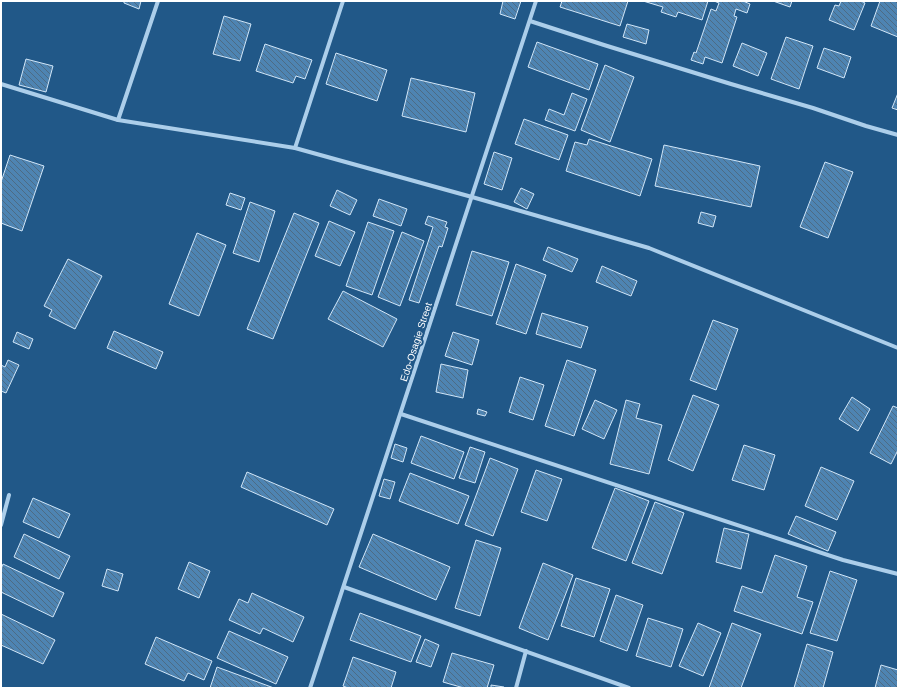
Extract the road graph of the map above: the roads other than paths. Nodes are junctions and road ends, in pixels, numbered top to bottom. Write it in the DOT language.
graph roads {
  1 [pos="158,1"];
  2 [pos="343,1"];
  3 [pos="536,1"];
  4 [pos="530,21"];
  5 [pos="1,84"];
  6 [pos="118,120"];
  7 [pos="898,135"];
  8 [pos="295,148"];
  9 [pos="472,197"];
  10 [pos="898,348"];
  11 [pos="401,414"];
  12 [pos="9,495"];
  13 [pos="1,525"];
  14 [pos="898,574"];
  15 [pos="344,587"];
  16 [pos="526,651"];
  17 [pos="310,688"];
  18 [pos="516,688"];
  19 [pos="629,688"];
  1 -- 6 [label="street"];
  2 -- 8 [label="street"];
  3 -- 4 [label="street, Edo-Osagie Street"];
  4 -- 7 [label="street"];
  4 -- 9 [label="street, Edo-Osagie Street"];
  5 -- 6 [label="street"];
  6 -- 8 [label="street"];
  8 -- 9 [label="street"];
  9 -- 10 [label="street"];
  9 -- 11 [label="street, Edo-Osagie Street"];
  11 -- 14 [label="street"];
  11 -- 15 [label="street, Edo-Osagie Street"];
  12 -- 13 [label="street"];
  15 -- 16 [label="street"];
  15 -- 17 [label="street, Edo-Osagie Street"];
  16 -- 18 [label="street"];
  16 -- 19 [label="street"];
}
